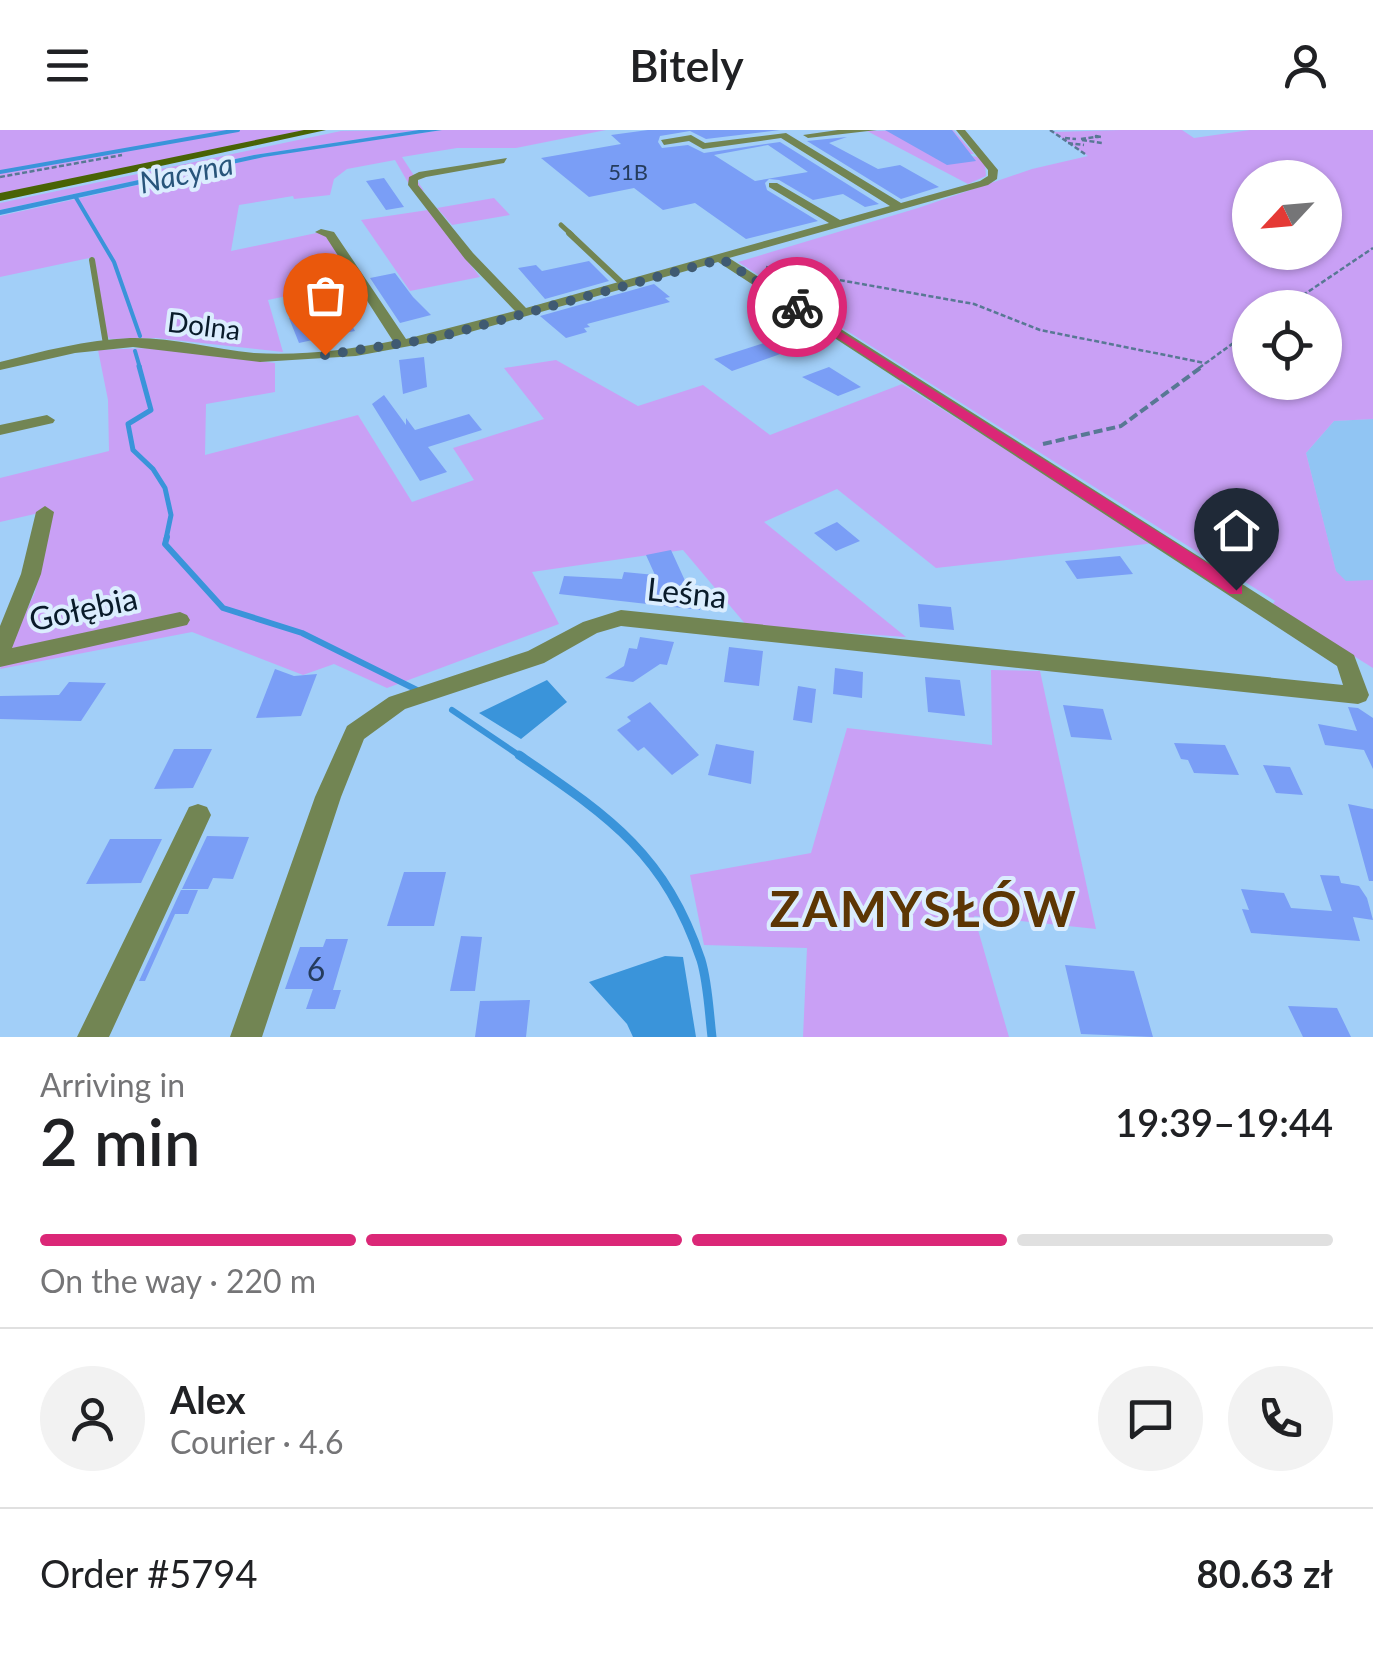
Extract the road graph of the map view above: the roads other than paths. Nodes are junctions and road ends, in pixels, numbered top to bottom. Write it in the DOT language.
graph roads {
  1 [pos="320,130"];
  2 [pos="873,130"];
  3 [pos="960,130"];
  4 [pos="808,134"];
  5 [pos="664,142"];
  6 [pos="504,160"];
  7 [pos="774,185"];
  8 [pos="0,197"];
  9 [pos="901,208"];
  10 [pos="561,224"];
  11 [pos="840,225"];
  12 [pos="321,232"];
  13 [pos="728,257"];
  14 [pos="92,260"];
  15 [pos="624,285"];
  16 [pos="522,312"];
  17 [pos="106,344"];
  18 [pos="402,344"];
  19 [pos="0,366"];
  20 [pos="47,420"];
  21 [pos="0,430"];
  22 [pos="46,512"];
  23 [pos="180,620"];
  24 [pos="0,656"];
  25 [pos="198,815"];
  26 [pos="93,1037"];
  27 [pos="246,1037"];
  1 -- 8 [label="main road"];
  2 -- 4 [label="street"];
  3 -- 9 [label="street, Dolna"];
  5 -- 9 [label="street"];
  6 -- 16 [label="street"];
  7 -- 11 [label="street"];
  9 -- 11 [label="street, Dolna"];
  10 -- 15 [label="lane"];
  11 -- 13 [label="street, Dolna"];
  12 -- 18 [label="street"];
  13 -- 15 [label="street, Dolna"];
  13 -- 27 [label="street, Leśna"];
  14 -- 17 [label="lane"];
  15 -- 16 [label="street, Dolna"];
  16 -- 18 [label="street, Dolna"];
  17 -- 18 [label="street, Dolna"];
  17 -- 19 [label="street, Dolna"];
  20 -- 21 [label="street"];
  22 -- 24 [label="street, Gołębia"];
  23 -- 24 [label="street, Gołębia"];
  25 -- 26 [label="street"];
}
